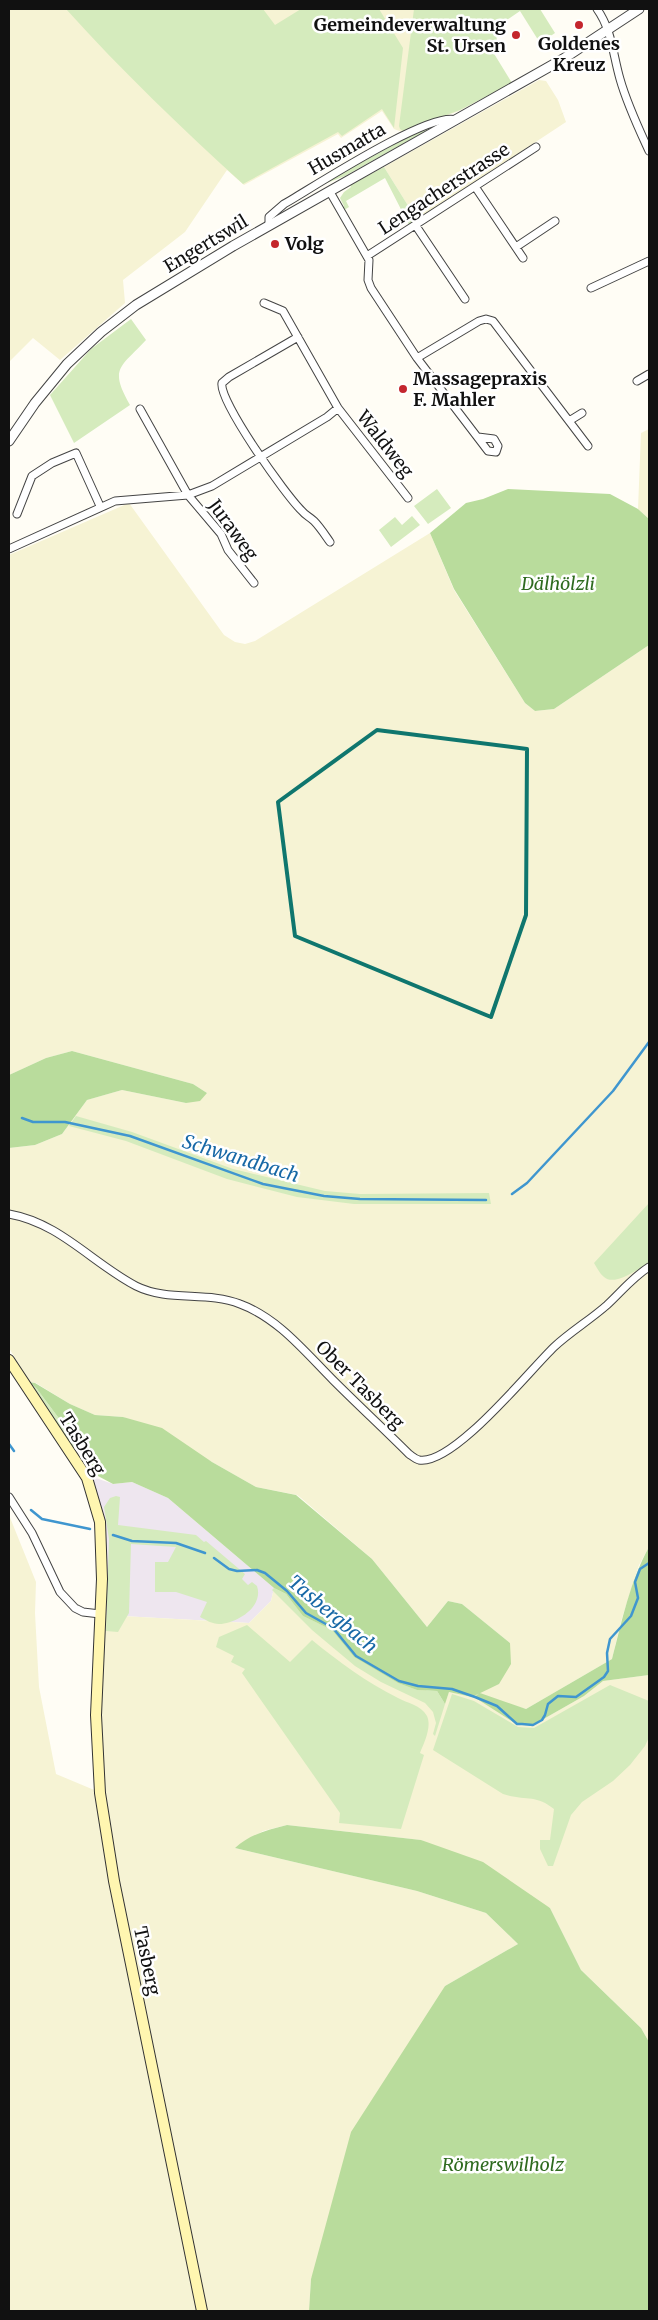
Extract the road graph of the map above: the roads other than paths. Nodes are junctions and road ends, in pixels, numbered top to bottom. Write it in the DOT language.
graph roads {
  1 [pos="597,9"];
  2 [pos="639,9"];
  3 [pos="608,29"];
  4 [pos="456,120"];
  5 [pos="536,147"];
  6 [pos="649,150"];
  7 [pos="476,188"];
  8 [pos="330,192"];
  9 [pos="555,221"];
  10 [pos="269,226"];
  11 [pos="416,226"];
  12 [pos="516,247"];
  13 [pos="368,256"];
  14 [pos="523,258"];
  15 [pos="649,261"];
  16 [pos="591,288"];
  17 [pos="465,299"];
  18 [pos="264,303"];
  19 [pos="298,337"];
  20 [pos="417,358"];
  21 [pos="649,374"];
  22 [pos="637,380"];
  23 [pos="338,408"];
  24 [pos="140,409"];
  25 [pos="582,413"];
  26 [pos="569,421"];
  27 [pos="478,437"];
  28 [pos="9,441"];
  29 [pos="588,446"];
  30 [pos="260,457"];
  31 [pos="188,495"];
  32 [pos="408,498"];
  33 [pos="100,506"];
  34 [pos="17,514"];
  35 [pos="330,542"];
  36 [pos="9,549"];
  37 [pos="254,584"];
  38 [pos="9,1214"];
  39 [pos="649,1267"];
  40 [pos="9,1360"];
  41 [pos="9,1497"];
  42 [pos="100,1614"];
  43 [pos="202,2311"];
  1 -- 3 [label="street"];
  2 -- 3 [label="street, Engertswil"];
  3 -- 4 [label="street, Engertswil"];
  3 -- 6 [label="street"];
  4 -- 8 [label="street, Engertswil"];
  4 -- 10 [label="street, Husmatta"];
  5 -- 7 [label="street, Lengacherstrasse"];
  7 -- 11 [label="street, Lengacherstrasse"];
  7 -- 12 [label="street"];
  8 -- 10 [label="street, Engertswil"];
  8 -- 13 [label="street"];
  9 -- 12 [label="street"];
  10 -- 28 [label="street, Engertswil"];
  11 -- 13 [label="street, Lengacherstrasse"];
  11 -- 17 [label="street"];
  12 -- 14 [label="street"];
  13 -- 20 [label="street"];
  15 -- 16 [label="street"];
  18 -- 19 [label="street, Waldweg"];
  19 -- 23 [label="street, Waldweg"];
  19 -- 30 [label="street"];
  20 -- 26 [label="street"];
  20 -- 27 [label="street"];
  21 -- 22 [label="street"];
  23 -- 30 [label="street"];
  23 -- 32 [label="street, Waldweg"];
  24 -- 31 [label="street, Juraweg"];
  25 -- 26 [label="street"];
  26 -- 29 [label="street"];
  30 -- 31 [label="street"];
  30 -- 35 [label="street"];
  31 -- 33 [label="street"];
  31 -- 37 [label="street, Juraweg"];
  33 -- 34 [label="street"];
  33 -- 36 [label="street"];
  38 -- 39 [label="street, Ober Tasberg"];
  40 -- 42 [label="main road, Tasberg"];
  41 -- 42 [label="street"];
  42 -- 43 [label="main road, Tasberg"];
}
